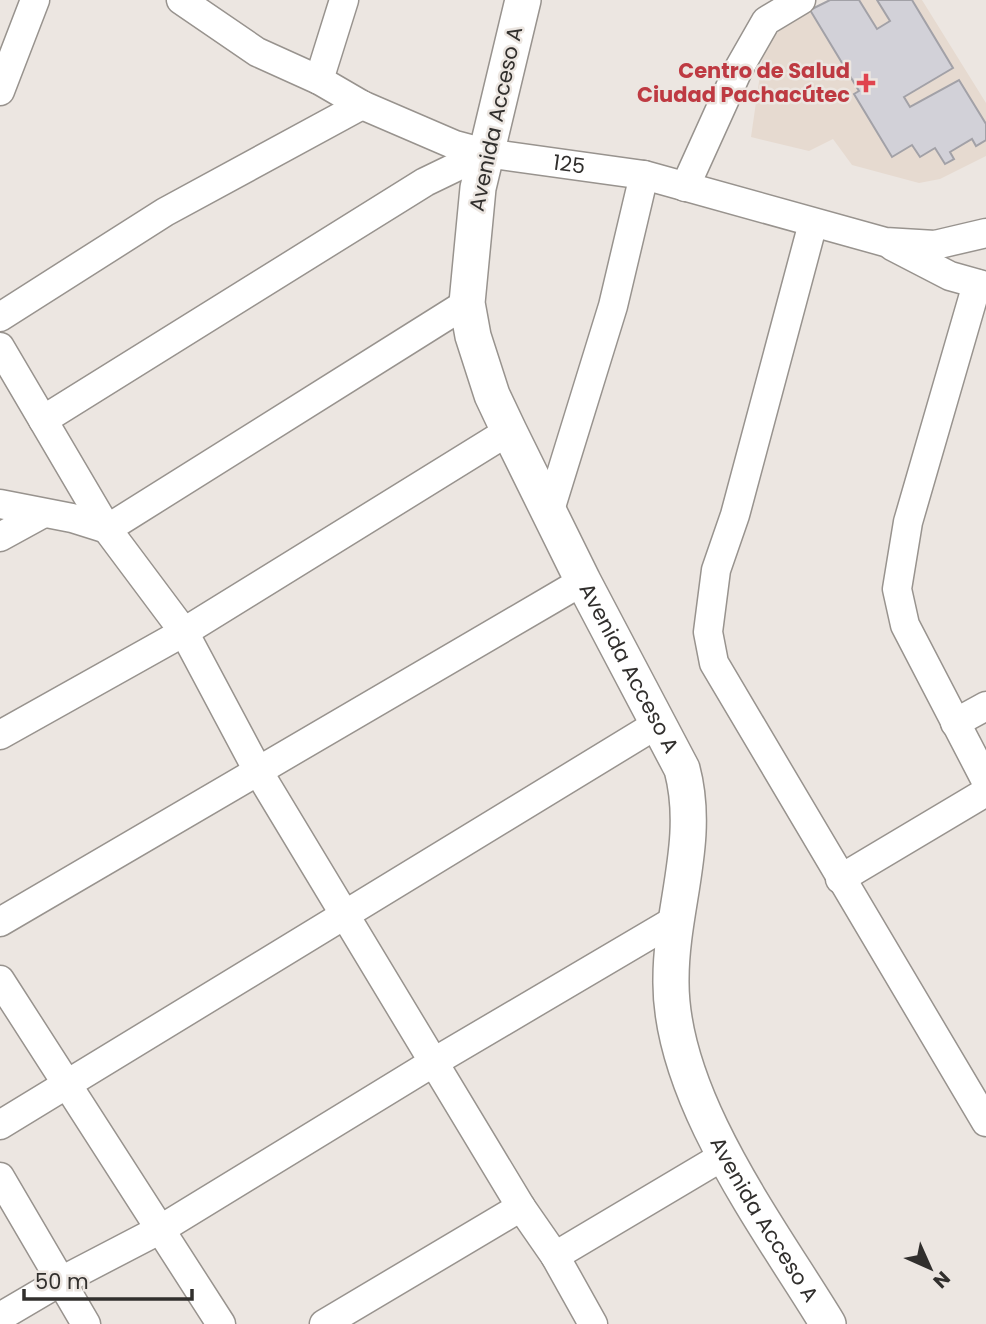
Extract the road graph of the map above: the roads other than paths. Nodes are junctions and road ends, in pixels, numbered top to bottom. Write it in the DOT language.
graph roads {
  1 [pos="35,0"];
  2 [pos="181,0"];
  3 [pos="344,0"];
  4 [pos="523,0"];
  5 [pos="802,0"];
  6 [pos="319,80"];
  7 [pos="0,91"];
  8 [pos="362,105"];
  9 [pos="485,153"];
  10 [pos="644,175"];
  11 [pos="685,187"];
  12 [pos="813,223"];
  13 [pos="986,233"];
  14 [pos="885,242"];
  15 [pos="981,285"];
  16 [pos="467,303"];
  17 [pos="0,317"];
  18 [pos="0,347"];
  19 [pos="43,420"];
  20 [pos="509,431"];
  21 [pos="0,504"];
  22 [pos="550,510"];
  23 [pos="42,514"];
  24 [pos="107,529"];
  25 [pos="0,537"];
  26 [pos="583,581"];
  27 [pos="184,632"];
  28 [pos="986,706"];
  29 [pos="659,723"];
  30 [pos="955,723"];
  31 [pos="0,736"];
  32 [pos="258,771"];
  33 [pos="986,781"];
  34 [pos="986,792"];
  35 [pos="840,879"];
  36 [pos="345,913"];
  37 [pos="675,920"];
  38 [pos="0,922"];
  39 [pos="0,980"];
  40 [pos="434,1062"];
  41 [pos="65,1086"];
  42 [pos="986,1122"];
  43 [pos="0,1125"];
  44 [pos="725,1155"];
  45 [pos="0,1177"];
  46 [pos="521,1207"];
  47 [pos="161,1229"];
  48 [pos="555,1256"];
  49 [pos="63,1280"];
  50 [pos="0,1317"];
  51 [pos="86,1324"];
  52 [pos="220,1324"];
  53 [pos="324,1324"];
  54 [pos="593,1324"];
  55 [pos="828,1324"];
  1 -- 7 [label="street"];
  2 -- 6 [label="street, 125"];
  3 -- 6 [label="street"];
  4 -- 9 [label="main road, Avenida Acceso A"];
  5 -- 11 [label="street"];
  6 -- 8 [label="street, 125"];
  8 -- 9 [label="street, 125"];
  8 -- 17 [label="street"];
  9 -- 10 [label="street, 125"];
  9 -- 16 [label="main road, Avenida Acceso A"];
  9 -- 19 [label="street"];
  10 -- 11 [label="street, 125"];
  10 -- 22 [label="street"];
  11 -- 12 [label="street, 125"];
  12 -- 14 [label="street, 125"];
  12 -- 35 [label="street"];
  13 -- 14 [label="street, 125"];
  14 -- 15 [label="street"];
  15 -- 30 [label="street"];
  16 -- 20 [label="main road, Avenida Acceso A"];
  16 -- 24 [label="street"];
  18 -- 19 [label="street"];
  19 -- 24 [label="street"];
  20 -- 22 [label="main road, Avenida Acceso A"];
  20 -- 27 [label="street"];
  21 -- 23 [label="street"];
  22 -- 26 [label="main road, Avenida Acceso A"];
  23 -- 24 [label="street"];
  23 -- 25 [label="street"];
  24 -- 27 [label="street"];
  26 -- 29 [label="main road, Avenida Acceso A"];
  26 -- 32 [label="street"];
  27 -- 31 [label="street"];
  27 -- 32 [label="street"];
  28 -- 30 [label="street"];
  29 -- 36 [label="street"];
  29 -- 37 [label="main road, Avenida Acceso A"];
  30 -- 33 [label="street"];
  32 -- 36 [label="street"];
  32 -- 38 [label="street"];
  34 -- 35 [label="street"];
  35 -- 42 [label="street"];
  36 -- 40 [label="street"];
  36 -- 41 [label="street"];
  37 -- 40 [label="street"];
  37 -- 44 [label="main road, Avenida Acceso A"];
  39 -- 41 [label="street"];
  40 -- 46 [label="street"];
  40 -- 47 [label="street"];
  41 -- 43 [label="street"];
  41 -- 47 [label="street"];
  44 -- 48 [label="street"];
  44 -- 55 [label="main road, Avenida Acceso A"];
  45 -- 49 [label="street"];
  46 -- 48 [label="street"];
  46 -- 53 [label="street"];
  47 -- 49 [label="street"];
  47 -- 52 [label="street"];
  48 -- 54 [label="street"];
  49 -- 50 [label="street"];
  49 -- 51 [label="street"];
}
